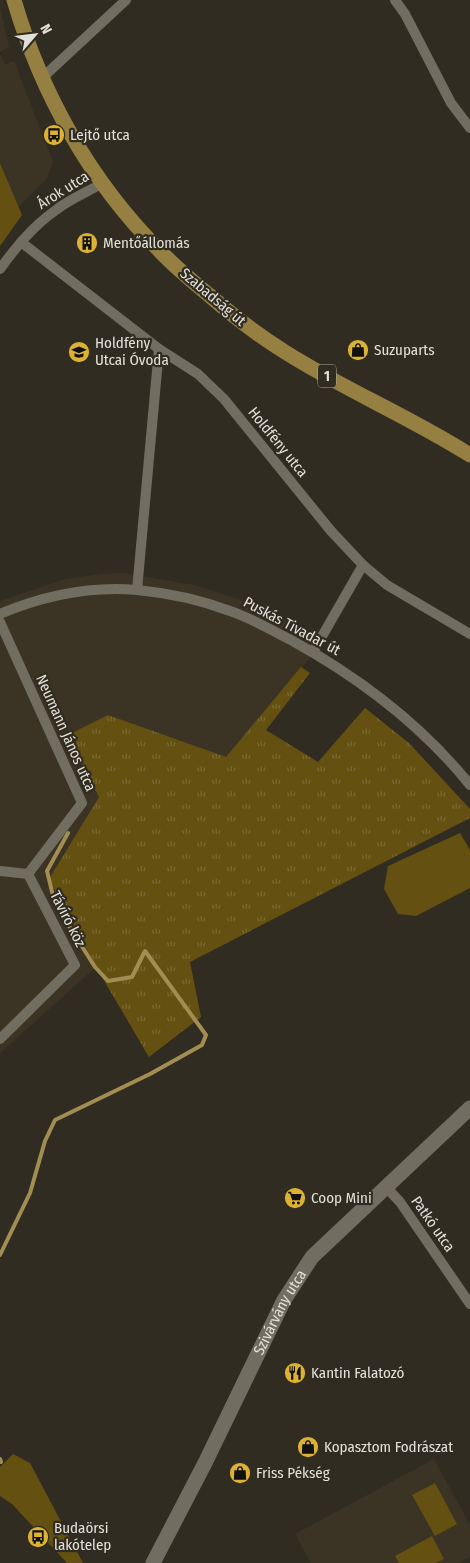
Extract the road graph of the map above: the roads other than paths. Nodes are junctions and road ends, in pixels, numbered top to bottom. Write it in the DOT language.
graph roads {
  1 [pos="14,0"];
  2 [pos="126,0"];
  3 [pos="394,0"];
  4 [pos="42,78"];
  5 [pos="470,128"];
  6 [pos="103,183"];
  7 [pos="21,242"];
  8 [pos="0,269"];
  9 [pos="159,349"];
  10 [pos="470,455"];
  11 [pos="363,566"];
  12 [pos="137,590"];
  13 [pos="0,614"];
  14 [pos="0,622"];
  15 [pos="470,634"];
  16 [pos="313,652"];
  17 [pos="470,785"];
  18 [pos="0,871"];
  19 [pos="28,874"];
  20 [pos="0,1039"];
  21 [pos="470,1108"];
  22 [pos="386,1187"];
  23 [pos="470,1304"];
  24 [pos="153,1563"];
  1 -- 4 [label="main road, Szabadság út / 1"];
  2 -- 4 [label="street"];
  3 -- 5 [label="street"];
  4 -- 6 [label="main road, Szabadság út / 1"];
  6 -- 7 [label="street, Árok utca"];
  6 -- 10 [label="main road, Szabadság út / 1"];
  7 -- 8 [label="street, Árok utca"];
  7 -- 9 [label="street, Holdfény utca"];
  9 -- 11 [label="street, Holdfény utca"];
  9 -- 12 [label="street"];
  11 -- 15 [label="street, Holdfény utca"];
  11 -- 16 [label="street"];
  12 -- 13 [label="street, Puskás Tivadar út"];
  12 -- 16 [label="street, Puskás Tivadar út"];
  14 -- 19 [label="street, Neumann János utca"];
  16 -- 17 [label="street, Puskás Tivadar út"];
  18 -- 19 [label="street"];
  19 -- 20 [label="street, Távíró köz"];
  21 -- 22 [label="street, Szivárvány utca"];
  22 -- 23 [label="street, Patkó utca"];
  22 -- 24 [label="street, Szivárvány utca"];
}
